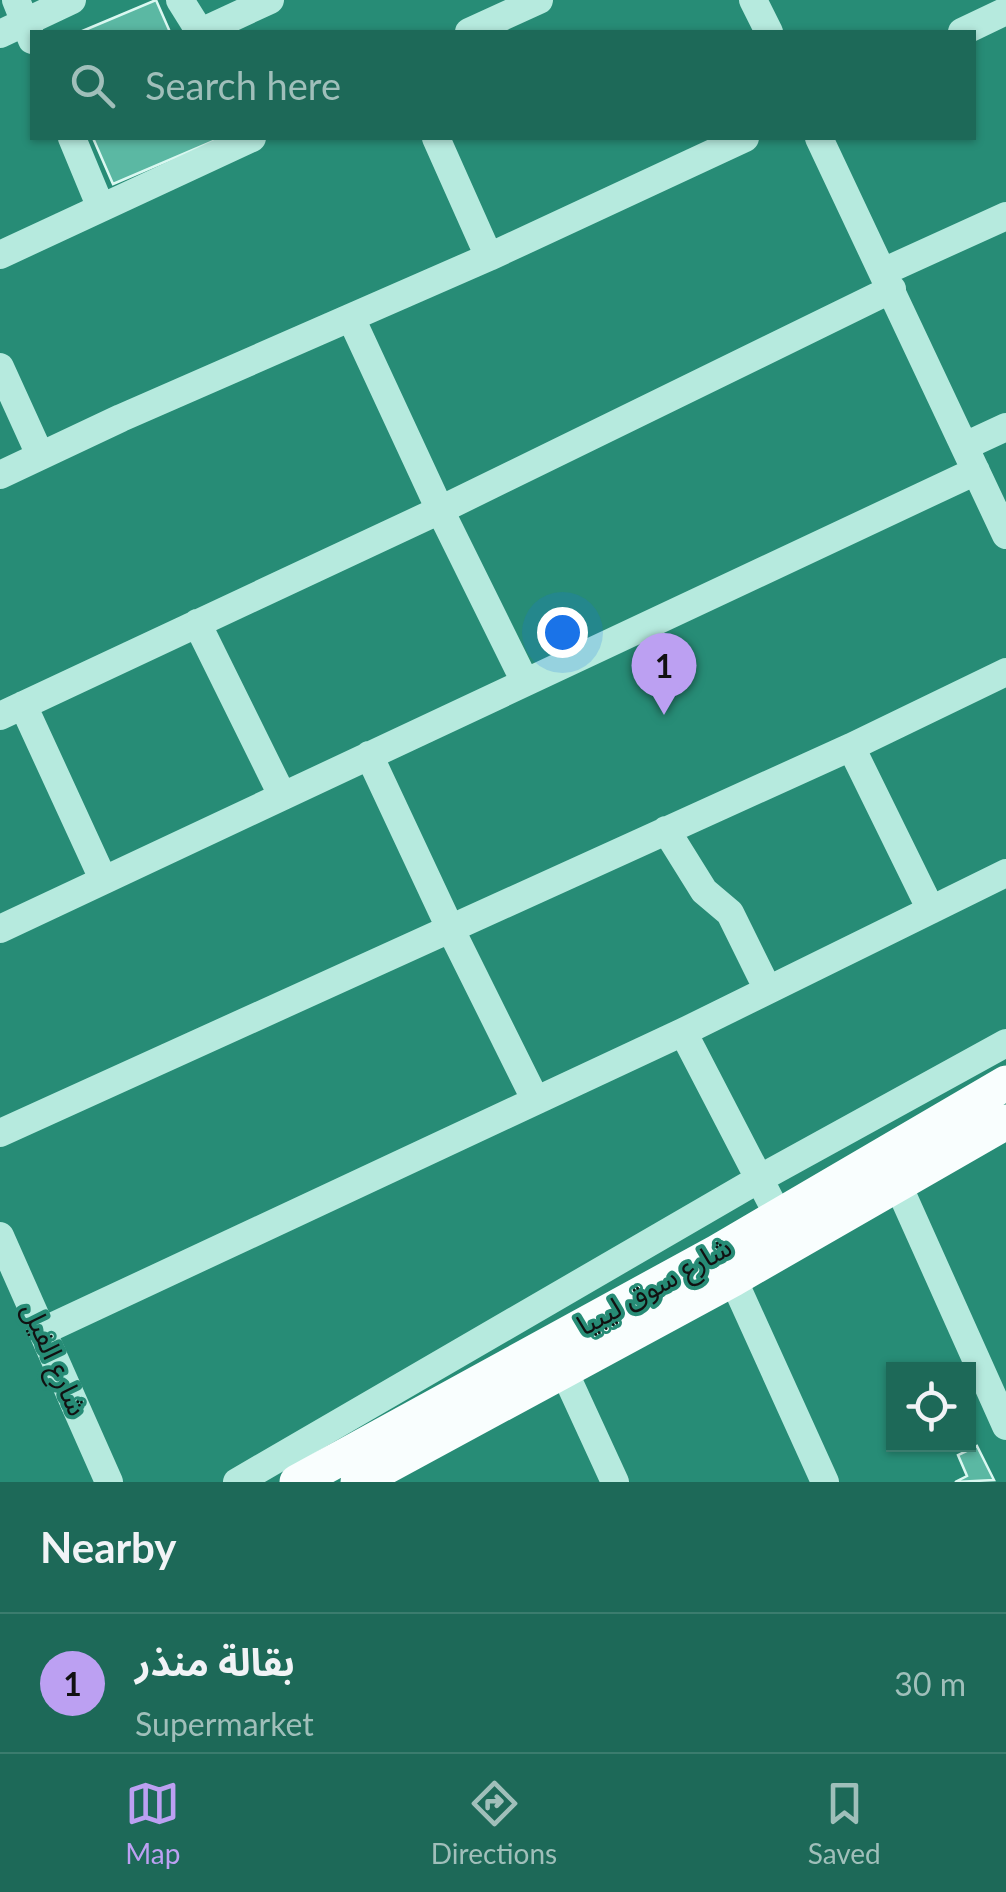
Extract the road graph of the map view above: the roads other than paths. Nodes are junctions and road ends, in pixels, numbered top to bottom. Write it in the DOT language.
graph roads {
  1 [pos="72,0"];
  2 [pos="180,0"];
  3 [pos="270,0"];
  4 [pos="539,0"];
  5 [pos="754,0"];
  6 [pos="1006,11"];
  7 [pos="18,24"];
  8 [pos="199,30"];
  9 [pos="204,30"];
  10 [pos="473,30"];
  11 [pos="768,30"];
  12 [pos="966,30"];
  13 [pos="73,140"];
  14 [pos="246,140"];
  15 [pos="437,140"];
  16 [pos="741,140"];
  17 [pos="820,140"];
  18 [pos="102,208"];
  19 [pos="1006,216"];
  20 [pos="0,256"];
  21 [pos="489,257"];
  22 [pos="888,280"];
  23 [pos="350,318"];
  24 [pos="0,367"];
  25 [pos="1006,428"];
  26 [pos="40,455"];
  27 [pos="970,458"];
  28 [pos="0,475"];
  29 [pos="440,510"];
  30 [pos="1006,534"];
  31 [pos="197,623"];
  32 [pos="1006,672"];
  33 [pos="526,682"];
  34 [pos="12,711"];
  35 [pos="851,747"];
  36 [pos="369,756"];
  37 [pos="282,795"];
  38 [pos="666,830"];
  39 [pos="1006,873"];
  40 [pos="104,878"];
  41 [pos="931,910"];
  42 [pos="0,928"];
  43 [pos="450,928"];
  44 [pos="767,988"];
  45 [pos="683,1032"];
  46 [pos="1006,1043"];
  47 [pos="1006,1084"];
  48 [pos="535,1098"];
  49 [pos="1006,1122"];
  50 [pos="0,1133"];
  51 [pos="759,1179"];
  52 [pos="898,1185"];
  53 [pos="779,1217"];
  54 [pos="4,1253"];
  55 [pos="733,1279"];
  56 [pos="43,1330"];
  57 [pos="563,1370"];
  58 [pos="998,1384"];
  59 [pos="1006,1426"];
  60 [pos="108,1482"];
  61 [pos="237,1482"];
  62 [pos="297,1482"];
  63 [pos="358,1482"];
  64 [pos="615,1482"];
  65 [pos="825,1482"];
  1 -- 7 [label="street"];
  2 -- 8 [label="street"];
  3 -- 9 [label="street"];
  4 -- 10 [label="street"];
  5 -- 11 [label="street"];
  6 -- 12 [label="street"];
  13 -- 18 [label="street"];
  14 -- 18 [label="street"];
  15 -- 21 [label="street"];
  16 -- 21 [label="street"];
  17 -- 22 [label="street"];
  18 -- 20 [label="street"];
  19 -- 22 [label="street"];
  21 -- 23 [label="street"];
  22 -- 27 [label="street"];
  22 -- 29 [label="street"];
  23 -- 26 [label="street"];
  23 -- 29 [label="street"];
  24 -- 26 [label="street"];
  25 -- 27 [label="street"];
  26 -- 28 [label="street"];
  27 -- 30 [label="street"];
  27 -- 33 [label="street"];
  29 -- 31 [label="street"];
  29 -- 33 [label="street"];
  31 -- 34 [label="street"];
  31 -- 37 [label="street"];
  32 -- 35 [label="street"];
  33 -- 36 [label="street"];
  34 -- 40 [label="street"];
  35 -- 38 [label="street"];
  35 -- 41 [label="street"];
  36 -- 37 [label="street"];
  36 -- 43 [label="street"];
  37 -- 40 [label="street"];
  38 -- 43 [label="street"];
  38 -- 44 [label="street"];
  39 -- 41 [label="street"];
  40 -- 42 [label="street"];
  41 -- 44 [label="street"];
  43 -- 48 [label="street"];
  43 -- 50 [label="street"];
  44 -- 45 [label="street"];
  45 -- 48 [label="street"];
  45 -- 51 [label="street"];
  46 -- 51 [label="street"];
  47 -- 53 [label="main road, شارع سوق ليبيا"];
  48 -- 56 [label="street"];
  49 -- 52 [label="main road, شارع سوق ليبيا"];
  51 -- 53 [label="street"];
  51 -- 61 [label="street"];
  52 -- 55 [label="main road, شارع سوق ليبيا"];
  52 -- 58 [label="street"];
  53 -- 62 [label="main road, شارع سوق ليبيا"];
  54 -- 56 [label="street, شارع الفيل"];
  55 -- 57 [label="main road, شارع سوق ليبيا"];
  55 -- 65 [label="street"];
  56 -- 60 [label="street, شارع الفيل"];
  57 -- 63 [label="main road, شارع سوق ليبيا"];
  57 -- 64 [label="street"];
  58 -- 59 [label="street"];
}
